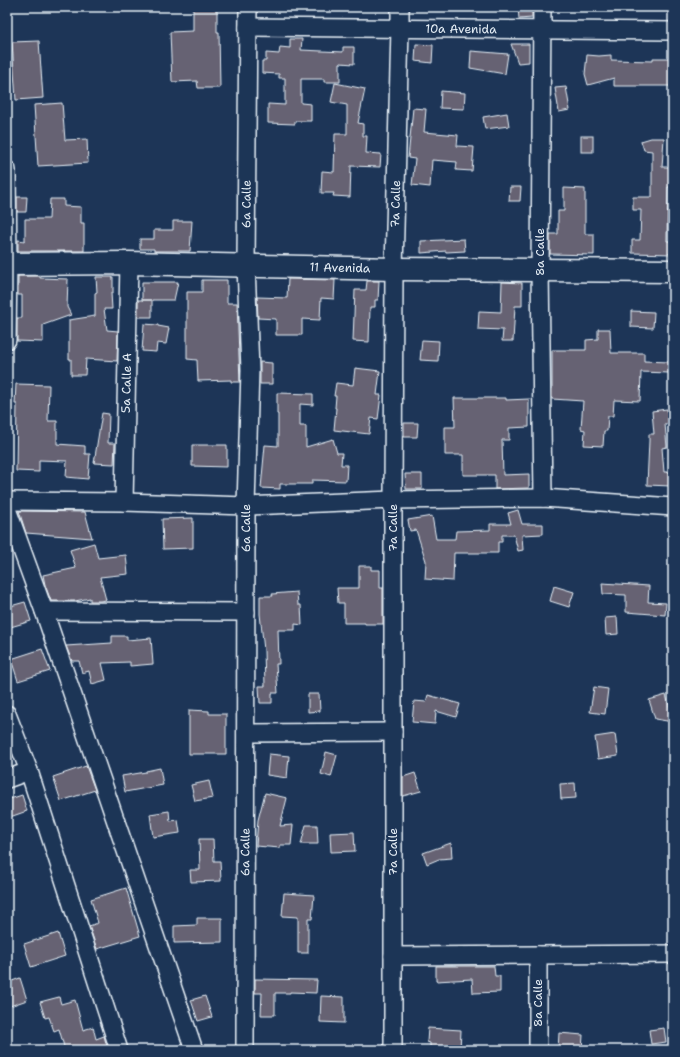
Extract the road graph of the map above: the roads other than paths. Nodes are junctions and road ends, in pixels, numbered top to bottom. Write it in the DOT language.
graph roads {
  1 [pos="248,7"];
  2 [pos="400,7"];
  3 [pos="542,7"];
  4 [pos="248,27"];
  5 [pos="400,28"];
  6 [pos="542,29"];
  7 [pos="673,31"];
  8 [pos="7,170"];
  9 [pos="8,264"];
  10 [pos="129,264"];
  11 [pos="246,265"];
  12 [pos="394,268"];
  13 [pos="540,270"];
  14 [pos="673,271"];
  15 [pos="7,340"];
  16 [pos="543,498"];
  17 [pos="393,500"];
  18 [pos="7,501"];
  19 [pos="124,502"];
  20 [pos="246,506"];
  21 [pos="7,508"];
  22 [pos="673,508"];
  23 [pos="44,611"];
  24 [pos="246,612"];
  25 [pos="7,714"];
  26 [pos="393,732"];
  27 [pos="246,733"];
  28 [pos="29,771"];
  29 [pos="7,778"];
  30 [pos="673,954"];
  31 [pos="538,955"];
  32 [pos="393,956"];
  33 [pos="119,1050"];
  34 [pos="194,1050"];
  35 [pos="245,1050"];
  36 [pos="393,1050"];
  37 [pos="538,1050"];
  1 -- 4 [label="street, 6a Calle"];
  2 -- 5 [label="street, 7a Calle"];
  3 -- 6 [label="street, 8a Calle"];
  4 -- 5 [label="street, 10a Avenida"];
  4 -- 11 [label="street, 6a Calle"];
  5 -- 6 [label="street, 10a Avenida"];
  5 -- 12 [label="street, 7a Calle"];
  6 -- 7 [label="street, 10a Avenida"];
  6 -- 13 [label="street, 8a Calle"];
  8 -- 9 [label="street"];
  9 -- 10 [label="street, 11 Avenida"];
  9 -- 15 [label="street"];
  10 -- 11 [label="street, 11 Avenida"];
  10 -- 19 [label="street, 5a Calle A"];
  11 -- 12 [label="street, 11 Avenida"];
  11 -- 20 [label="street, 6a Calle"];
  12 -- 13 [label="street, 11 Avenida"];
  12 -- 17 [label="street, 7a Calle"];
  13 -- 14 [label="street, 11 Avenida"];
  13 -- 16 [label="street, 8a Calle"];
  16 -- 17 [label="street"];
  16 -- 22 [label="street"];
  17 -- 20 [label="street"];
  17 -- 26 [label="street, 7a Calle"];
  18 -- 19 [label="street"];
  19 -- 20 [label="street"];
  20 -- 24 [label="street, 6a Calle"];
  21 -- 23 [label="street"];
  23 -- 24 [label="street"];
  23 -- 34 [label="street"];
  24 -- 27 [label="street, 6a Calle"];
  25 -- 28 [label="street"];
  26 -- 27 [label="street"];
  26 -- 32 [label="street, 7a Calle"];
  27 -- 35 [label="street, 6a Calle"];
  28 -- 29 [label="street"];
  28 -- 33 [label="street"];
  30 -- 31 [label="street"];
  31 -- 32 [label="street"];
  31 -- 37 [label="street, 8a Calle"];
  32 -- 36 [label="street, 7a Calle"];
}
